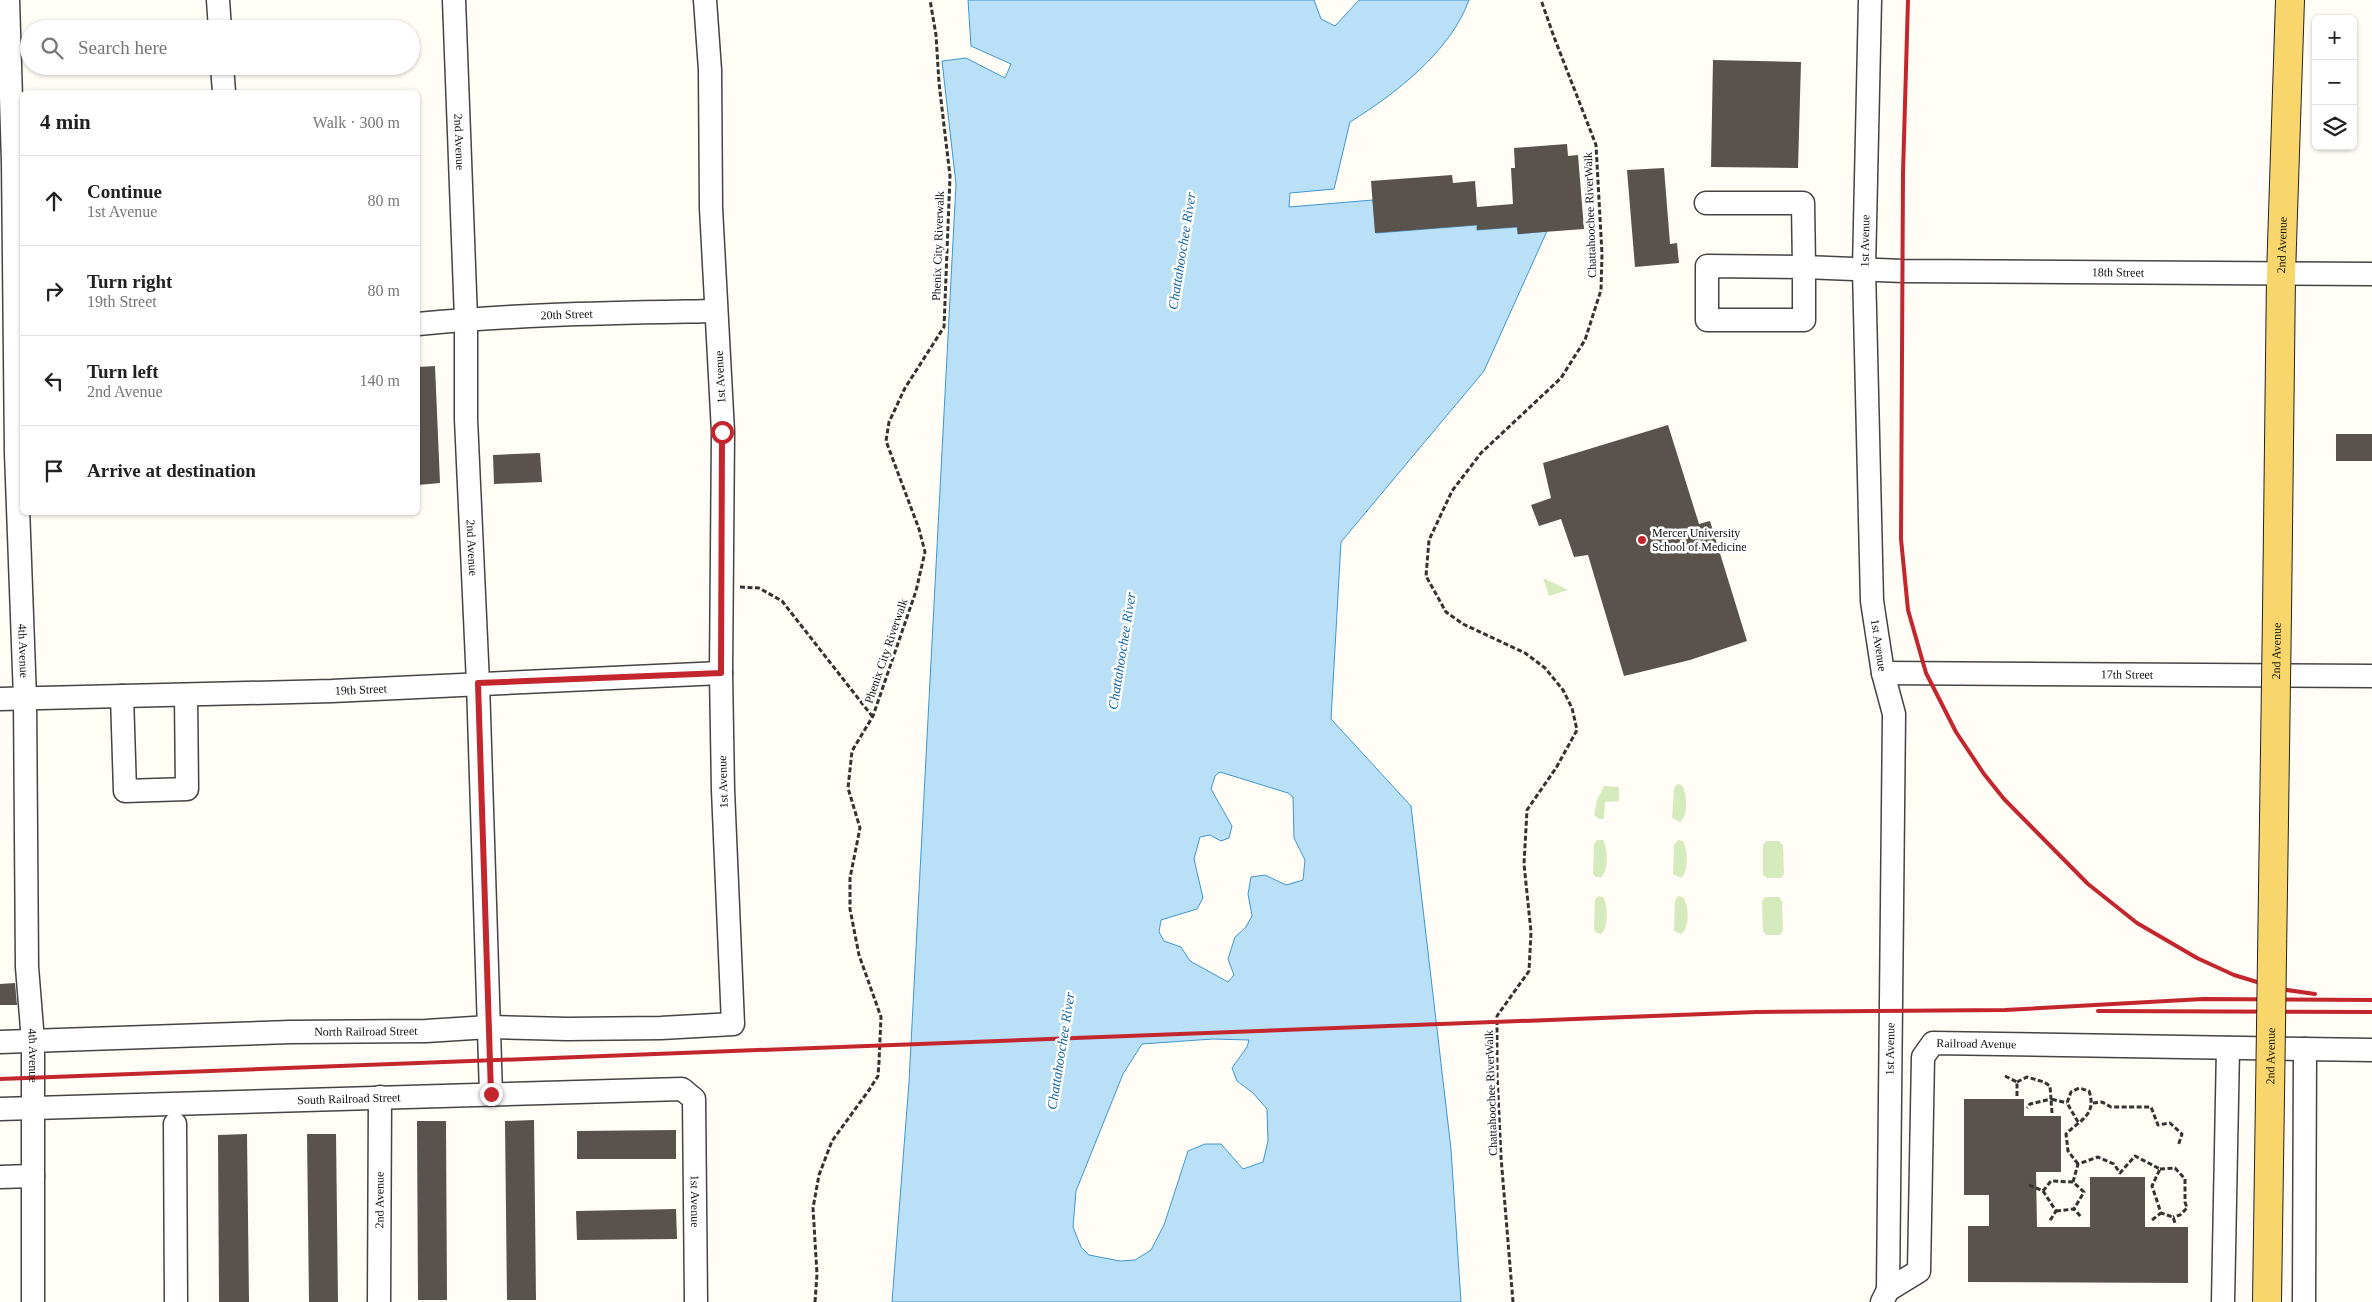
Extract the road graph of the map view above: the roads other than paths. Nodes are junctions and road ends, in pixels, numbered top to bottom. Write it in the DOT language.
graph roads {
  1 [pos="8,0"];
  2 [pos="218,0"];
  3 [pos="454,0"];
  4 [pos="705,0"];
  5 [pos="1870,0"];
  6 [pos="2290,0"];
  7 [pos="219,20"];
  8 [pos="223,75"];
  9 [pos="224,90"];
  10 [pos="1706,203"];
  11 [pos="1804,267"];
  12 [pos="1864,268"];
  13 [pos="2372,274"];
  14 [pos="2281,275"];
  15 [pos="716,311"];
  16 [pos="466,319"];
  17 [pos="420,324"];
  18 [pos="13,342"];
  19 [pos="721,673"];
  20 [pos="1883,673"];
  21 [pos="2372,676"];
  22 [pos="478,683"];
  23 [pos="186,695"];
  24 [pos="122,696"];
  25 [pos="0,698"];
  26 [pos="24,698"];
  27 [pos="732,1024"];
  28 [pos="489,1027"];
  29 [pos="33,1041"];
  30 [pos="0,1042"];
  31 [pos="2228,1048"];
  32 [pos="2305,1049"];
  33 [pos="2372,1050"];
  34 [pos="491,1094"];
  35 [pos="380,1097"];
  36 [pos="694,1099"];
  37 [pos="34,1107"];
  38 [pos="0,1109"];
  39 [pos="175,1124"];
  40 [pos="34,1176"];
  41 [pos="0,1177"];
  42 [pos="1888,1298"];
  43 [pos="33,1302"];
  44 [pos="176,1302"];
  45 [pos="379,1302"];
  46 [pos="696,1302"];
  47 [pos="2223,1302"];
  48 [pos="2267,1302"];
  49 [pos="2304,1302"];
  1 -- 18 [label="street, 4th Avenue"];
  2 -- 7 [label="street"];
  3 -- 16 [label="street, 2nd Avenue"];
  4 -- 15 [label="street, 1st Avenue"];
  5 -- 12 [label="street, 1st Avenue"];
  6 -- 14 [label="main road, 2nd Avenue"];
  8 -- 9 [label="street"];
  10 -- 11 [label="street"];
  11 -- 11 [label="street"];
  11 -- 12 [label="street, 18th Street"];
  12 -- 14 [label="street, 18th Street"];
  12 -- 20 [label="street, 1st Avenue"];
  13 -- 14 [label="street, 18th Street"];
  14 -- 48 [label="main road, 2nd Avenue, bridge"];
  15 -- 16 [label="street, 20th Street"];
  15 -- 19 [label="street, 1st Avenue"];
  16 -- 17 [label="street, 20th Street"];
  16 -- 22 [label="street, 2nd Avenue"];
  18 -- 26 [label="street, 4th Avenue"];
  19 -- 22 [label="street, 19th Street"];
  19 -- 27 [label="street, 1st Avenue"];
  20 -- 21 [label="street, 17th Street"];
  20 -- 42 [label="street, 1st Avenue"];
  22 -- 23 [label="street, 19th Street"];
  22 -- 28 [label="street, 2nd Avenue"];
  23 -- 24 [label="street, 19th Street"];
  23 -- 24 [label="street"];
  24 -- 26 [label="street, 19th Street"];
  25 -- 26 [label="street, 19th Street"];
  26 -- 29 [label="street, 4th Avenue"];
  27 -- 28 [label="street, North Railroad Street"];
  28 -- 29 [label="street, North Railroad Street"];
  28 -- 34 [label="street, 2nd Avenue"];
  29 -- 30 [label="street, North Railroad Street"];
  29 -- 37 [label="street, 4th Avenue"];
  31 -- 32 [label="street"];
  31 -- 42 [label="street, Railroad Avenue"];
  31 -- 47 [label="street"];
  32 -- 33 [label="street"];
  32 -- 49 [label="street"];
  34 -- 35 [label="street, South Railroad Street"];
  34 -- 36 [label="street, South Railroad Street"];
  35 -- 37 [label="street, South Railroad Street"];
  35 -- 45 [label="street, 2nd Avenue"];
  36 -- 46 [label="street, 1st Avenue"];
  37 -- 38 [label="street, South Railroad Street"];
  37 -- 40 [label="street, 4th Avenue"];
  39 -- 44 [label="street"];
  40 -- 41 [label="street"];
  40 -- 43 [label="street, 4th Avenue"];
}
